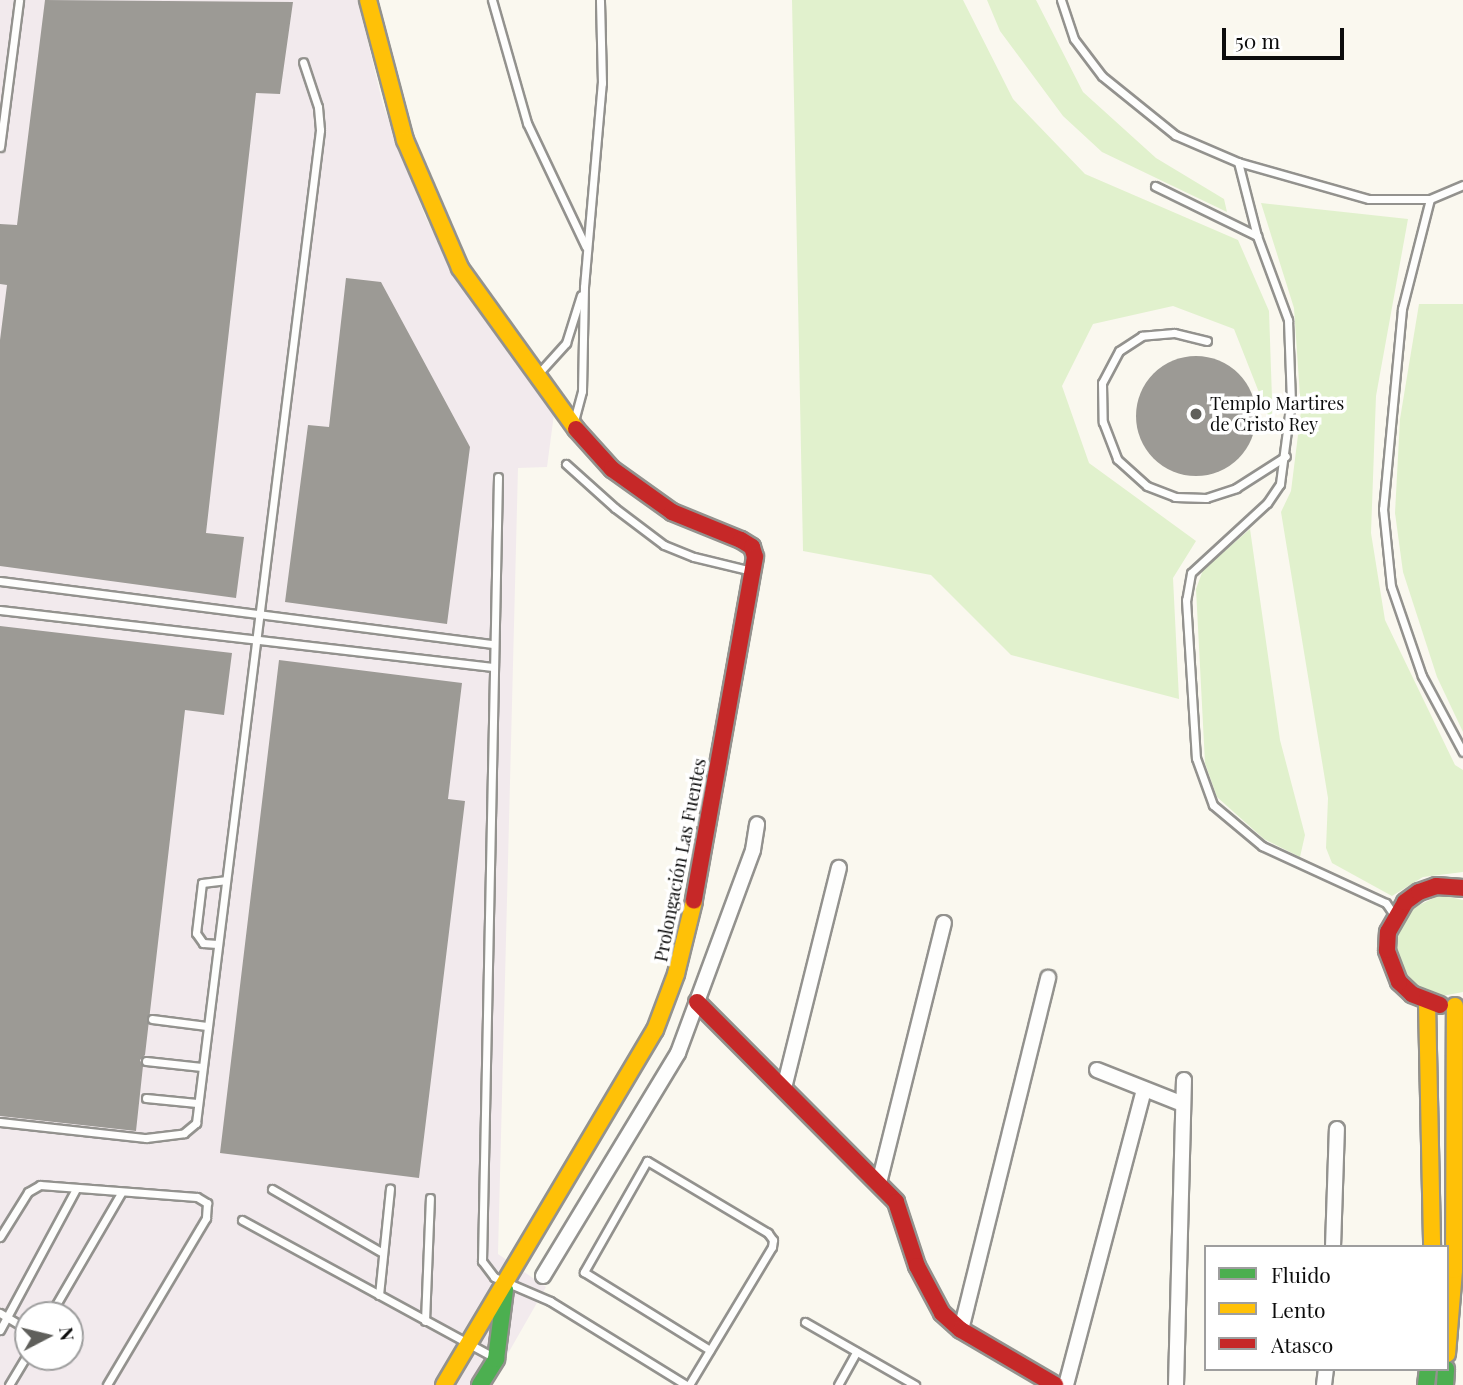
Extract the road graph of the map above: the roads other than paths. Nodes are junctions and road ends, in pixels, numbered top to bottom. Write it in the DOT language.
graph roads {
  1 [pos="19,0"];
  2 [pos="368,0"];
  3 [pos="492,0"];
  4 [pos="600,0"];
  5 [pos="1061,0"];
  6 [pos="303,62"];
  7 [pos="0,147"];
  8 [pos="1238,162"];
  9 [pos="1463,185"];
  10 [pos="1154,186"];
  11 [pos="1430,198"];
  12 [pos="1257,236"];
  13 [pos="586,248"];
  14 [pos="584,287"];
  15 [pos="1207,341"];
  16 [pos="536,376"];
  17 [pos="572,425"];
  18 [pos="1287,456"];
  19 [pos="566,464"];
  20 [pos="498,477"];
  21 [pos="753,571"];
  22 [pos="0,581"];
  23 [pos="0,610"];
  24 [pos="258,614"];
  25 [pos="255,639"];
  26 [pos="493,644"];
  27 [pos="493,667"];
  28 [pos="1463,752"];
  29 [pos="757,824"];
  30 [pos="839,868"];
  31 [pos="225,880"];
  32 [pos="1463,888"];
  33 [pos="1394,916"];
  34 [pos="944,923"];
  35 [pos="217,944"];
  36 [pos="1048,978"];
  37 [pos="697,1002"];
  38 [pos="1427,1002"];
  39 [pos="1459,1004"];
  40 [pos="152,1019"];
  41 [pos="207,1026"];
  42 [pos="146,1061"];
  43 [pos="202,1067"];
  44 [pos="1097,1070"];
  45 [pos="1184,1080"];
  46 [pos="784,1088"];
  47 [pos="1144,1089"];
  48 [pos="146,1098"];
  49 [pos="197,1104"];
  50 [pos="1183,1104"];
  51 [pos="0,1122"];
  52 [pos="1336,1129"];
  53 [pos="879,1183"];
  54 [pos="76,1189"];
  55 [pos="272,1189"];
  56 [pos="390,1189"];
  57 [pos="121,1193"];
  58 [pos="430,1198"];
  59 [pos="242,1220"];
  60 [pos="0,1237"];
  61 [pos="1458,1243"];
  62 [pos="1333,1245"];
  63 [pos="1432,1245"];
  64 [pos="383,1253"];
  65 [pos="1455,1270"];
  66 [pos="542,1276"];
  67 [pos="506,1282"];
  68 [pos="379,1295"];
  69 [pos="58,1301"];
  70 [pos="4,1315"];
  71 [pos="425,1321"];
  72 [pos="805,1322"];
  73 [pos="961,1330"];
  74 [pos="0,1331"];
  75 [pos="1449,1333"];
  76 [pos="468,1345"];
  77 [pos="710,1350"];
  78 [pos="856,1352"];
  79 [pos="496,1359"];
  80 [pos="107,1385"];
  81 [pos="444,1385"];
  82 [pos="480,1385"];
  83 [pos="687,1385"];
  84 [pos="838,1385"];
  85 [pos="915,1385"];
  86 [pos="1055,1385"];
  87 [pos="1066,1385"];
  88 [pos="1177,1385"];
  1 -- 7 [label="lane"];
  2 -- 16 [label="street"];
  3 -- 13 [label="lane"];
  4 -- 13 [label="lane"];
  5 -- 8 [label="lane"];
  6 -- 24 [label="lane"];
  8 -- 11 [label="lane"];
  8 -- 12 [label="lane"];
  9 -- 11 [label="lane"];
  10 -- 12 [label="lane"];
  11 -- 28 [label="lane"];
  12 -- 18 [label="lane"];
  13 -- 14 [label="lane"];
  14 -- 16 [label="lane"];
  14 -- 17 [label="lane"];
  15 -- 18 [label="lane"];
  16 -- 17 [label="street"];
  17 -- 21 [label="street"];
  18 -- 33 [label="lane"];
  19 -- 21 [label="lane"];
  20 -- 26 [label="lane"];
  21 -- 67 [label="street, Prolongación Las Fuentes"];
  22 -- 24 [label="lane"];
  23 -- 25 [label="lane"];
  24 -- 25 [label="lane"];
  24 -- 26 [label="lane"];
  25 -- 27 [label="lane"];
  25 -- 31 [label="lane"];
  26 -- 27 [label="lane"];
  27 -- 67 [label="lane"];
  29 -- 37 [label="street"];
  30 -- 46 [label="street"];
  31 -- 35 [label="lane"];
  31 -- 35 [label="lane"];
  32 -- 33 [label="street"];
  33 -- 38 [label="street"];
  34 -- 53 [label="street"];
  35 -- 41 [label="lane"];
  36 -- 73 [label="street"];
  37 -- 46 [label="street"];
  37 -- 66 [label="street"];
  38 -- 39 [label="street"];
  38 -- 63 [label="street"];
  39 -- 61 [label="street"];
  40 -- 41 [label="lane"];
  41 -- 43 [label="lane"];
  42 -- 43 [label="lane"];
  43 -- 49 [label="lane"];
  44 -- 47 [label="street"];
  45 -- 50 [label="street"];
  46 -- 53 [label="street"];
  47 -- 50 [label="street"];
  47 -- 87 [label="street"];
  48 -- 49 [label="lane"];
  49 -- 51 [label="lane"];
  50 -- 88 [label="street"];
  52 -- 62 [label="street"];
  53 -- 73 [label="street"];
  54 -- 57 [label="lane"];
  54 -- 60 [label="lane"];
  54 -- 70 [label="lane"];
  55 -- 64 [label="lane"];
  56 -- 64 [label="lane"];
  57 -- 69 [label="lane"];
  57 -- 80 [label="lane"];
  58 -- 71 [label="lane"];
  59 -- 68 [label="lane"];
  61 -- 63 [label="street"];
  61 -- 65 [label="street"];
  64 -- 68 [label="lane"];
  65 -- 75 [label="street"];
  67 -- 76 [label="street, Prolongación Las Fuentes"];
  67 -- 79 [label="street, Prolongación Las Fuentes"];
  67 -- 83 [label="lane"];
  68 -- 71 [label="lane"];
  70 -- 74 [label="lane"];
  71 -- 76 [label="lane"];
  72 -- 78 [label="lane"];
  73 -- 86 [label="street"];
  76 -- 79 [label="lane"];
  76 -- 81 [label="street, Prolongación Las Fuentes"];
  77 -- 77 [label="lane"];
  77 -- 83 [label="lane"];
  78 -- 84 [label="lane"];
  78 -- 85 [label="lane"];
  79 -- 82 [label="street, Prolongación Las Fuentes"];
}
